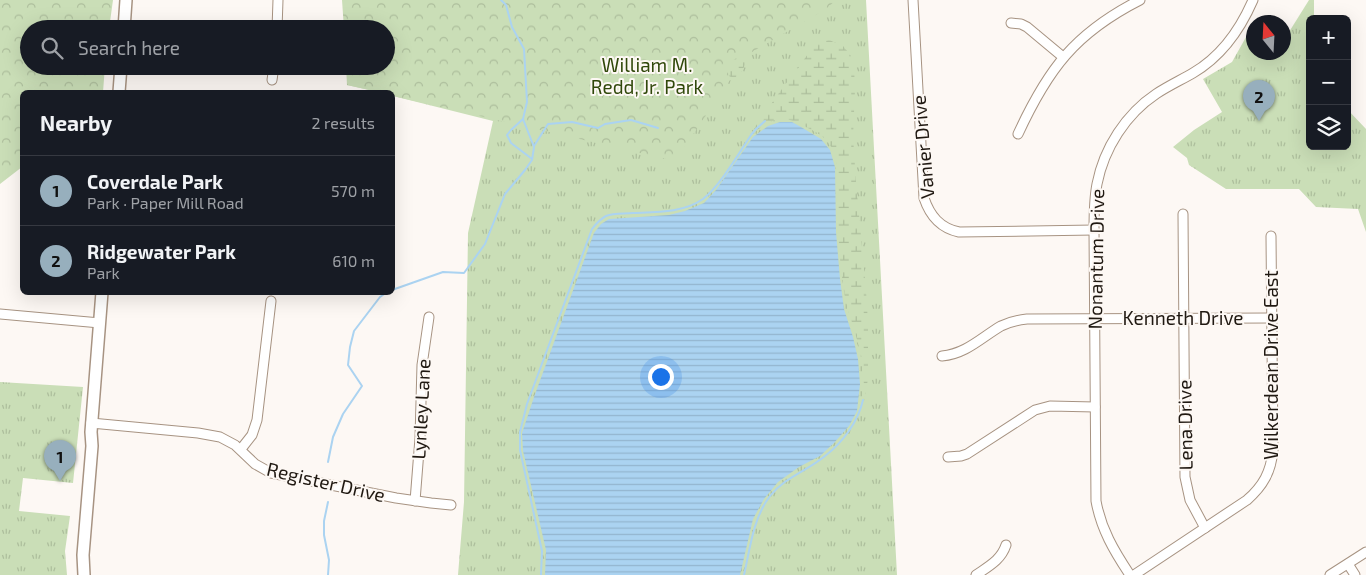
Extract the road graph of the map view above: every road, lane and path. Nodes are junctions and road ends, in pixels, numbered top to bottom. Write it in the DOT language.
graph roads {
  1 [pos="126,0"];
  2 [pos="278,0"];
  3 [pos="913,0"];
  4 [pos="1140,0"];
  5 [pos="1253,0"];
  6 [pos="125,20"];
  7 [pos="277,20"];
  8 [pos="1011,22"];
  9 [pos="1063,57"];
  10 [pos="120,75"];
  11 [pos="273,75"];
  12 [pos="272,80"];
  13 [pos="119,90"];
  14 [pos="1018,134"];
  15 [pos="1183,214"];
  16 [pos="1094,230"];
  17 [pos="1271,236"];
  18 [pos="102,295"];
  19 [pos="271,300"];
  20 [pos="0,314"];
  21 [pos="429,317"];
  22 [pos="1094,318"];
  23 [pos="1183,318"];
  24 [pos="1271,318"];
  25 [pos="100,323"];
  26 [pos="942,356"];
  27 [pos="1095,407"];
  28 [pos="91,428"];
  29 [pos="240,449"];
  30 [pos="948,457"];
  31 [pos="415,501"];
  32 [pos="450,505"];
  33 [pos="1205,528"];
  34 [pos="1006,544"];
  35 [pos="1366,552"];
  36 [pos="1348,564"];
  37 [pos="77,575"];
  38 [pos="84,575"];
  39 [pos="976,575"];
  40 [pos="1130,575"];
  41 [pos="1134,575"];
  42 [pos="1330,575"];
  43 [pos="1355,575"];
  1 -- 6 [label="main road"];
  2 -- 7 [label="street"];
  3 -- 16 [label="street, Vanier Drive"];
  4 -- 9 [label="street"];
  5 -- 16 [label="street, Nonantum Drive"];
  8 -- 9 [label="street"];
  9 -- 14 [label="street"];
  10 -- 13 [label="main road"];
  11 -- 12 [label="street"];
  15 -- 23 [label="street, Lena Drive"];
  16 -- 22 [label="street, Nonantum Drive"];
  17 -- 24 [label="street, Wilkerdean Drive East"];
  18 -- 25 [label="main road"];
  19 -- 29 [label="street"];
  20 -- 25 [label="street"];
  21 -- 31 [label="street, Lynley Lane"];
  22 -- 23 [label="street, Kenneth Drive"];
  22 -- 26 [label="street, Kenneth Drive"];
  22 -- 27 [label="street, Nonantum Drive"];
  23 -- 24 [label="street, Kenneth Drive"];
  23 -- 33 [label="street, Lena Drive"];
  24 -- 33 [label="street, Wilkerdean Drive East"];
  25 -- 28 [label="main road"];
  27 -- 30 [label="street"];
  27 -- 40 [label="street, Nonantum Drive"];
  28 -- 29 [label="street, Register Drive"];
  28 -- 37 [label="main road"];
  28 -- 38 [label="main road"];
  29 -- 31 [label="street, Register Drive"];
  31 -- 32 [label="street, Register Drive"];
  33 -- 41 [label="street, Wilkerdean Drive East"];
  34 -- 39 [label="street"];
  35 -- 36 [label="street"];
  36 -- 42 [label="street"];
  36 -- 43 [label="street"];
}
